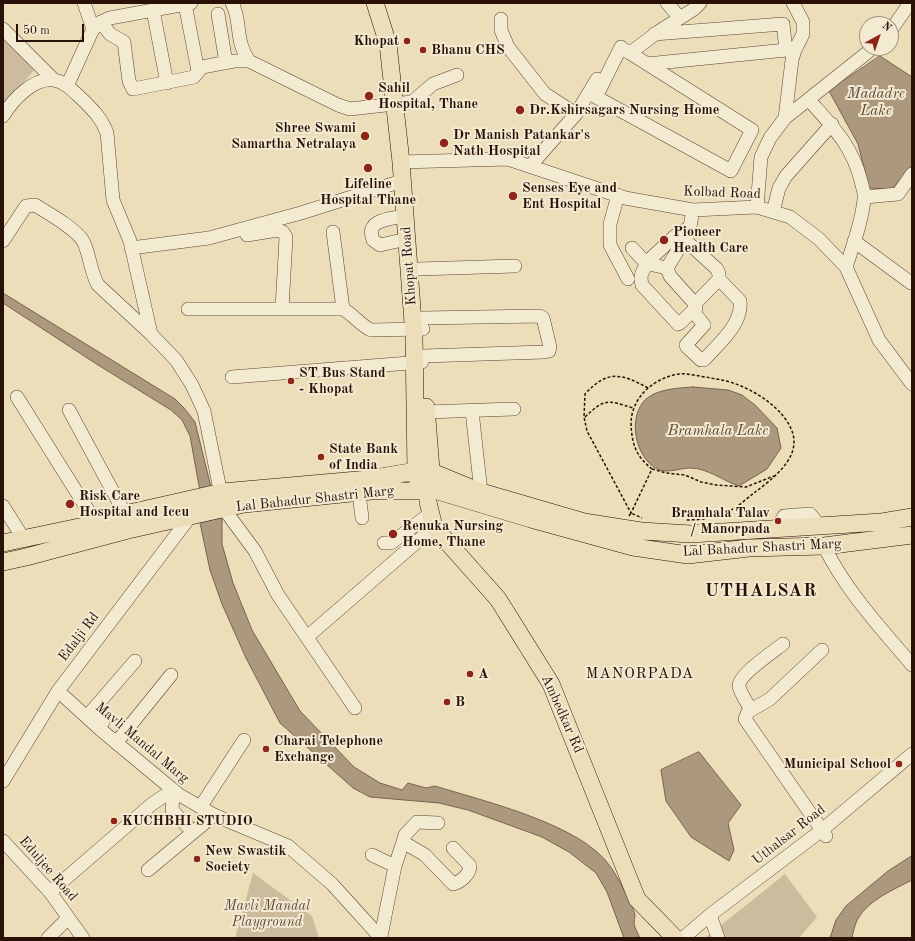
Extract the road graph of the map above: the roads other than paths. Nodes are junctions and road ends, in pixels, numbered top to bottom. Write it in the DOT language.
graph roads {
  1 [pos="84,3"];
  2 [pos="232,3"];
  3 [pos="374,3"];
  4 [pos="384,3"];
  5 [pos="667,3"];
  6 [pos="700,3"];
  7 [pos="793,3"];
  8 [pos="910,3"];
  9 [pos="188,4"];
  10 [pos="153,10"];
  11 [pos="218,14"];
  12 [pos="680,18"];
  13 [pos="501,19"];
  14 [pos="899,19"];
  15 [pos="97,25"];
  16 [pos="3,29"];
  17 [pos="654,34"];
  18 [pos="626,50"];
  19 [pos="863,56"];
  20 [pos="249,61"];
  21 [pos="226,63"];
  22 [pos="647,64"];
  23 [pos="198,71"];
  24 [pos="457,75"];
  25 [pos="54,80"];
  26 [pos="167,83"];
  27 [pos="67,86"];
  28 [pos="809,100"];
  29 [pos="398,104"];
  30 [pos="576,114"];
  31 [pos="3,116"];
  32 [pos="786,118"];
  33 [pos="832,124"];
  34 [pos="405,162"];
  35 [pos="531,165"];
  36 [pos="912,174"];
  37 [pos="402,181"];
  38 [pos="618,195"];
  39 [pos="865,197"];
  40 [pos="757,207"];
  41 [pos="693,210"];
  42 [pos="773,212"];
  43 [pos="405,216"];
  44 [pos="690,227"];
  45 [pos="333,232"];
  46 [pos="247,235"];
  47 [pos="407,239"];
  48 [pos="685,240"];
  49 [pos="3,241"];
  50 [pos="854,241"];
  51 [pos="131,248"];
  52 [pos="632,248"];
  53 [pos="515,266"];
  54 [pos="846,267"];
  55 [pos="667,268"];
  56 [pos="418,269"];
  57 [pos="628,279"];
  58 [pos="718,279"];
  59 [pos="912,281"];
  60 [pos="694,307"];
  61 [pos="188,309"];
  62 [pos="282,309"];
  63 [pos="343,309"];
  64 [pos="419,325"];
  65 [pos="151,334"];
  66 [pos="421,360"];
  67 [pos="232,377"];
  68 [pos="912,384"];
  69 [pos="16,397"];
  70 [pos="514,409"];
  71 [pos="69,410"];
  72 [pos="472,411"];
  73 [pos="426,412"];
  74 [pos="424,472"];
  75 [pos="222,492"];
  76 [pos="359,492"];
  77 [pos="481,492"];
  78 [pos="429,505"];
  79 [pos="3,506"];
  80 [pos="224,509"];
  81 [pos="912,517"];
  82 [pos="189,518"];
  83 [pos="362,518"];
  84 [pos="127,522"];
  85 [pos="104,524"];
  86 [pos="633,525"];
  87 [pos="912,525"];
  88 [pos="823,535"];
  89 [pos="912,535"];
  90 [pos="23,538"];
  91 [pos="3,543"];
  92 [pos="384,543"];
  93 [pos="641,544"];
  94 [pos="3,554"];
  95 [pos="3,562"];
  96 [pos="307,637"];
  97 [pos="783,644"];
  98 [pos="822,650"];
  99 [pos="135,661"];
  100 [pos="912,665"];
  101 [pos="171,675"];
  102 [pos="58,691"];
  103 [pos="355,708"];
  104 [pos="751,710"];
  105 [pos="119,740"];
  106 [pos="244,740"];
  107 [pos="912,757"];
  108 [pos="3,781"];
  109 [pos="175,794"];
  110 [pos="201,806"];
  111 [pos="214,815"];
  112 [pos="438,823"];
  113 [pos="188,827"];
  114 [pos="824,833"];
  115 [pos="3,841"];
  116 [pos="403,842"];
  117 [pos="453,848"];
  118 [pos="372,855"];
  119 [pos="395,866"];
  120 [pos="148,870"];
  121 [pos="50,892"];
  122 [pos="637,899"];
  123 [pos="68,918"];
  124 [pos="712,919"];
  125 [pos="381,937"];
  126 [pos="48,938"];
  127 [pos="82,938"];
  128 [pos="660,938"];
  129 [pos="675,938"];
  130 [pos="683,938"];
  131 [pos="696,938"];
  132 [pos="718,938"];
  1 -- 15 [label="street"];
  2 -- 20 [label="street"];
  3 -- 29 [label="main road, Khopat Road"];
  4 -- 29 [label="main road, Khopat Road"];
  5 -- 12 [label="street"];
  6 -- 12 [label="street"];
  7 -- 32 [label="street"];
  8 -- 14 [label="street"];
  9 -- 10 [label="street"];
  9 -- 23 [label="street"];
  10 -- 15 [label="street"];
  10 -- 26 [label="street"];
  11 -- 21 [label="street"];
  12 -- 17 [label="street"];
  13 -- 30 [label="street"];
  15 -- 26 [label="street"];
  15 -- 27 [label="street"];
  16 -- 25 [label="street"];
  17 -- 18 [label="street"];
  17 -- 22 [label="street"];
  18 -- 22 [label="street"];
  18 -- 22 [label="street"];
  18 -- 30 [label="street"];
  19 -- 28 [label="street"];
  20 -- 21 [label="street"];
  20 -- 29 [label="street"];
  21 -- 23 [label="street"];
  23 -- 26 [label="street"];
  24 -- 29 [label="street"];
  25 -- 27 [label="street"];
  25 -- 31 [label="street"];
  27 -- 51 [label="street"];
  28 -- 32 [label="street"];
  28 -- 33 [label="street"];
  29 -- 34 [label="main road, Khopat Road"];
  30 -- 35 [label="street"];
  32 -- 40 [label="street"];
  33 -- 39 [label="street"];
  33 -- 42 [label="street"];
  34 -- 35 [label="street, Kolbad Road"];
  34 -- 37 [label="main road, Khopat Road"];
  34 -- 56 [label="main road, Khopat Road"];
  35 -- 38 [label="street, Kolbad Road"];
  36 -- 39 [label="street"];
  37 -- 43 [label="main road, Khopat Road"];
  37 -- 51 [label="street"];
  38 -- 41 [label="street, Kolbad Road"];
  38 -- 57 [label="street"];
  39 -- 50 [label="street"];
  40 -- 41 [label="street, Kolbad Road"];
  40 -- 42 [label="street, Kolbad Road"];
  41 -- 44 [label="street"];
  42 -- 54 [label="street, Kolbad Road"];
  43 -- 47 [label="main road, Khopat Road"];
  43 -- 47 [label="street"];
  44 -- 48 [label="street"];
  44 -- 52 [label="street"];
  45 -- 63 [label="street"];
  46 -- 62 [label="street"];
  47 -- 64 [label="main road, Khopat Road"];
  48 -- 55 [label="street"];
  48 -- 58 [label="street"];
  49 -- 65 [label="street"];
  50 -- 54 [label="street"];
  50 -- 59 [label="street"];
  51 -- 65 [label="street"];
  53 -- 56 [label="street"];
  54 -- 68 [label="street, Kolbad Road"];
  55 -- 60 [label="street"];
  55 -- 60 [label="street"];
  56 -- 64 [label="main road, Khopat Road"];
  58 -- 60 [label="street"];
  58 -- 60 [label="street"];
  61 -- 62 [label="street"];
  62 -- 63 [label="street"];
  63 -- 64 [label="street"];
  64 -- 66 [label="main road, Khopat Road"];
  64 -- 66 [label="street"];
  65 -- 75 [label="street"];
  66 -- 67 [label="street"];
  66 -- 73 [label="main road, Khopat Road"];
  66 -- 74 [label="main road, Khopat Road"];
  69 -- 85 [label="street"];
  70 -- 72 [label="street"];
  71 -- 84 [label="street"];
  72 -- 73 [label="street"];
  72 -- 77 [label="street"];
  73 -- 74 [label="main road, Khopat Road"];
  74 -- 75 [label="main road, Lal Bahadur Shastri Marg"];
  74 -- 77 [label="main road, Lal Bahadur Shastri Marg"];
  74 -- 78 [label="main road"];
  75 -- 80 [label="street"];
  75 -- 84 [label="main road, Lal Bahadur Shastri Marg"];
  76 -- 78 [label="main road, Lal Bahadur Shastri Marg"];
  76 -- 80 [label="main road, Lal Bahadur Shastri Marg"];
  76 -- 83 [label="street"];
  77 -- 86 [label="main road, Lal Bahadur Shastri Marg"];
  78 -- 92 [label="street"];
  78 -- 93 [label="main road, Lal Bahadur Shastri Marg"];
  78 -- 96 [label="street"];
  78 -- 122 [label="main road, Ambedkar Rd"];
  79 -- 90 [label="street"];
  80 -- 82 [label="main road, Lal Bahadur Shastri Marg"];
  80 -- 96 [label="street"];
  81 -- 88 [label="main road, Lal Bahadur Shastri Marg"];
  82 -- 84 [label="main road, Lal Bahadur Shastri Marg"];
  82 -- 102 [label="street, Edalji Rd"];
  84 -- 85 [label="main road, Lal Bahadur Shastri Marg"];
  84 -- 95 [label="main road, Lal Bahadur Shastri Marg"];
  85 -- 90 [label="main road, Lal Bahadur Shastri Marg"];
  85 -- 94 [label="main road"];
  86 -- 88 [label="main road, Lal Bahadur Shastri Marg"];
  86 -- 93 [label="main road"];
  87 -- 88 [label="main road"];
  88 -- 89 [label="main road, Lal Bahadur Shastri Marg"];
  88 -- 93 [label="main road, Lal Bahadur Shastri Marg"];
  88 -- 100 [label="street"];
  90 -- 91 [label="main road, Lal Bahadur Shastri Marg"];
  96 -- 103 [label="street"];
  97 -- 104 [label="street"];
  98 -- 104 [label="street"];
  99 -- 105 [label="street"];
  101 -- 105 [label="street"];
  102 -- 105 [label="street, Mavli Mandal Marg"];
  102 -- 108 [label="street, Edalji Rd"];
  104 -- 114 [label="street"];
  105 -- 109 [label="street, Mavli Mandal Marg"];
  106 -- 110 [label="street"];
  107 -- 114 [label="street, Uthalsar Road"];
  109 -- 110 [label="street, Mavli Mandal Marg"];
  109 -- 113 [label="street"];
  109 -- 121 [label="street"];
  110 -- 111 [label="street, Mavli Mandal Marg"];
  111 -- 120 [label="street"];
  111 -- 125 [label="street, Mavli Mandal Marg"];
  112 -- 116 [label="street"];
  114 -- 124 [label="street, Uthalsar Road"];
  115 -- 121 [label="street, Eduljee Road"];
  116 -- 117 [label="street"];
  116 -- 119 [label="street"];
  118 -- 119 [label="street"];
  119 -- 125 [label="street"];
  121 -- 123 [label="street, Eduljee Road"];
  122 -- 128 [label="main road"];
  122 -- 129 [label="main road, Ambedkar Rd"];
  123 -- 126 [label="street"];
  123 -- 127 [label="street, Eduljee Road"];
  124 -- 130 [label="street, Uthalsar Road"];
  124 -- 131 [label="street"];
  124 -- 132 [label="street"];
}
